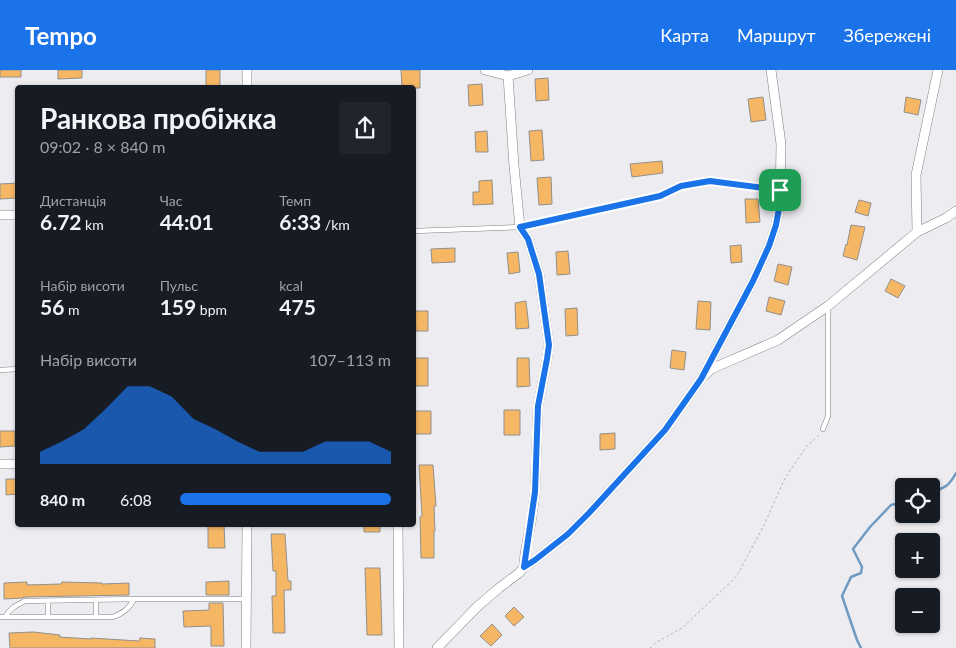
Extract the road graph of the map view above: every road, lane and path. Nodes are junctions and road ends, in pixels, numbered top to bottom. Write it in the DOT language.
graph roads {
  1 [pos="247,70"];
  2 [pos="485,70"];
  3 [pos="528,70"];
  4 [pos="771,70"];
  5 [pos="938,70"];
  6 [pos="508,76"];
  7 [pos="247,85"];
  8 [pos="780,190"];
  9 [pos="956,210"];
  10 [pos="0,215"];
  11 [pos="15,215"];
  12 [pos="520,227"];
  13 [pos="416,232"];
  14 [pos="917,232"];
  15 [pos="828,306"];
  16 [pos="0,370"];
  17 [pos="15,370"];
  18 [pos="701,379"];
  19 [pos="824,430"];
  20 [pos="0,464"];
  21 [pos="15,464"];
  22 [pos="247,527"];
  23 [pos="398,527"];
  24 [pos="524,567"];
  25 [pos="134,599"];
  26 [pos="246,599"];
  27 [pos="96,600"];
  28 [pos="48,601"];
  29 [pos="3,617"];
  30 [pos="48,617"];
  31 [pos="96,617"];
  32 [pos="246,648"];
  33 [pos="399,648"];
  34 [pos="437,648"];
  35 [pos="650,648"];
  1 -- 7 [label="street"];
  2 -- 6 [label="street"];
  3 -- 6 [label="street"];
  4 -- 8 [label="street"];
  5 -- 14 [label="street"];
  6 -- 12 [label="street"];
  8 -- 12 [label="lane"];
  8 -- 18 [label="street"];
  9 -- 14 [label="street"];
  10 -- 11 [label="street"];
  12 -- 13 [label="lane"];
  12 -- 24 [label="street"];
  14 -- 15 [label="street"];
  15 -- 18 [label="street"];
  15 -- 19 [label="lane"];
  16 -- 17 [label="lane"];
  18 -- 24 [label="street"];
  19 -- 35 [label="path"];
  20 -- 21 [label="street"];
  22 -- 26 [label="street"];
  23 -- 33 [label="street"];
  24 -- 34 [label="street"];
  25 -- 26 [label="lane"];
  25 -- 27 [label="lane"];
  25 -- 31 [label="lane"];
  26 -- 32 [label="street"];
  27 -- 28 [label="lane"];
  27 -- 31 [label="lane"];
  28 -- 29 [label="lane"];
  28 -- 30 [label="lane"];
  29 -- 30 [label="lane"];
  30 -- 31 [label="lane"];
}
